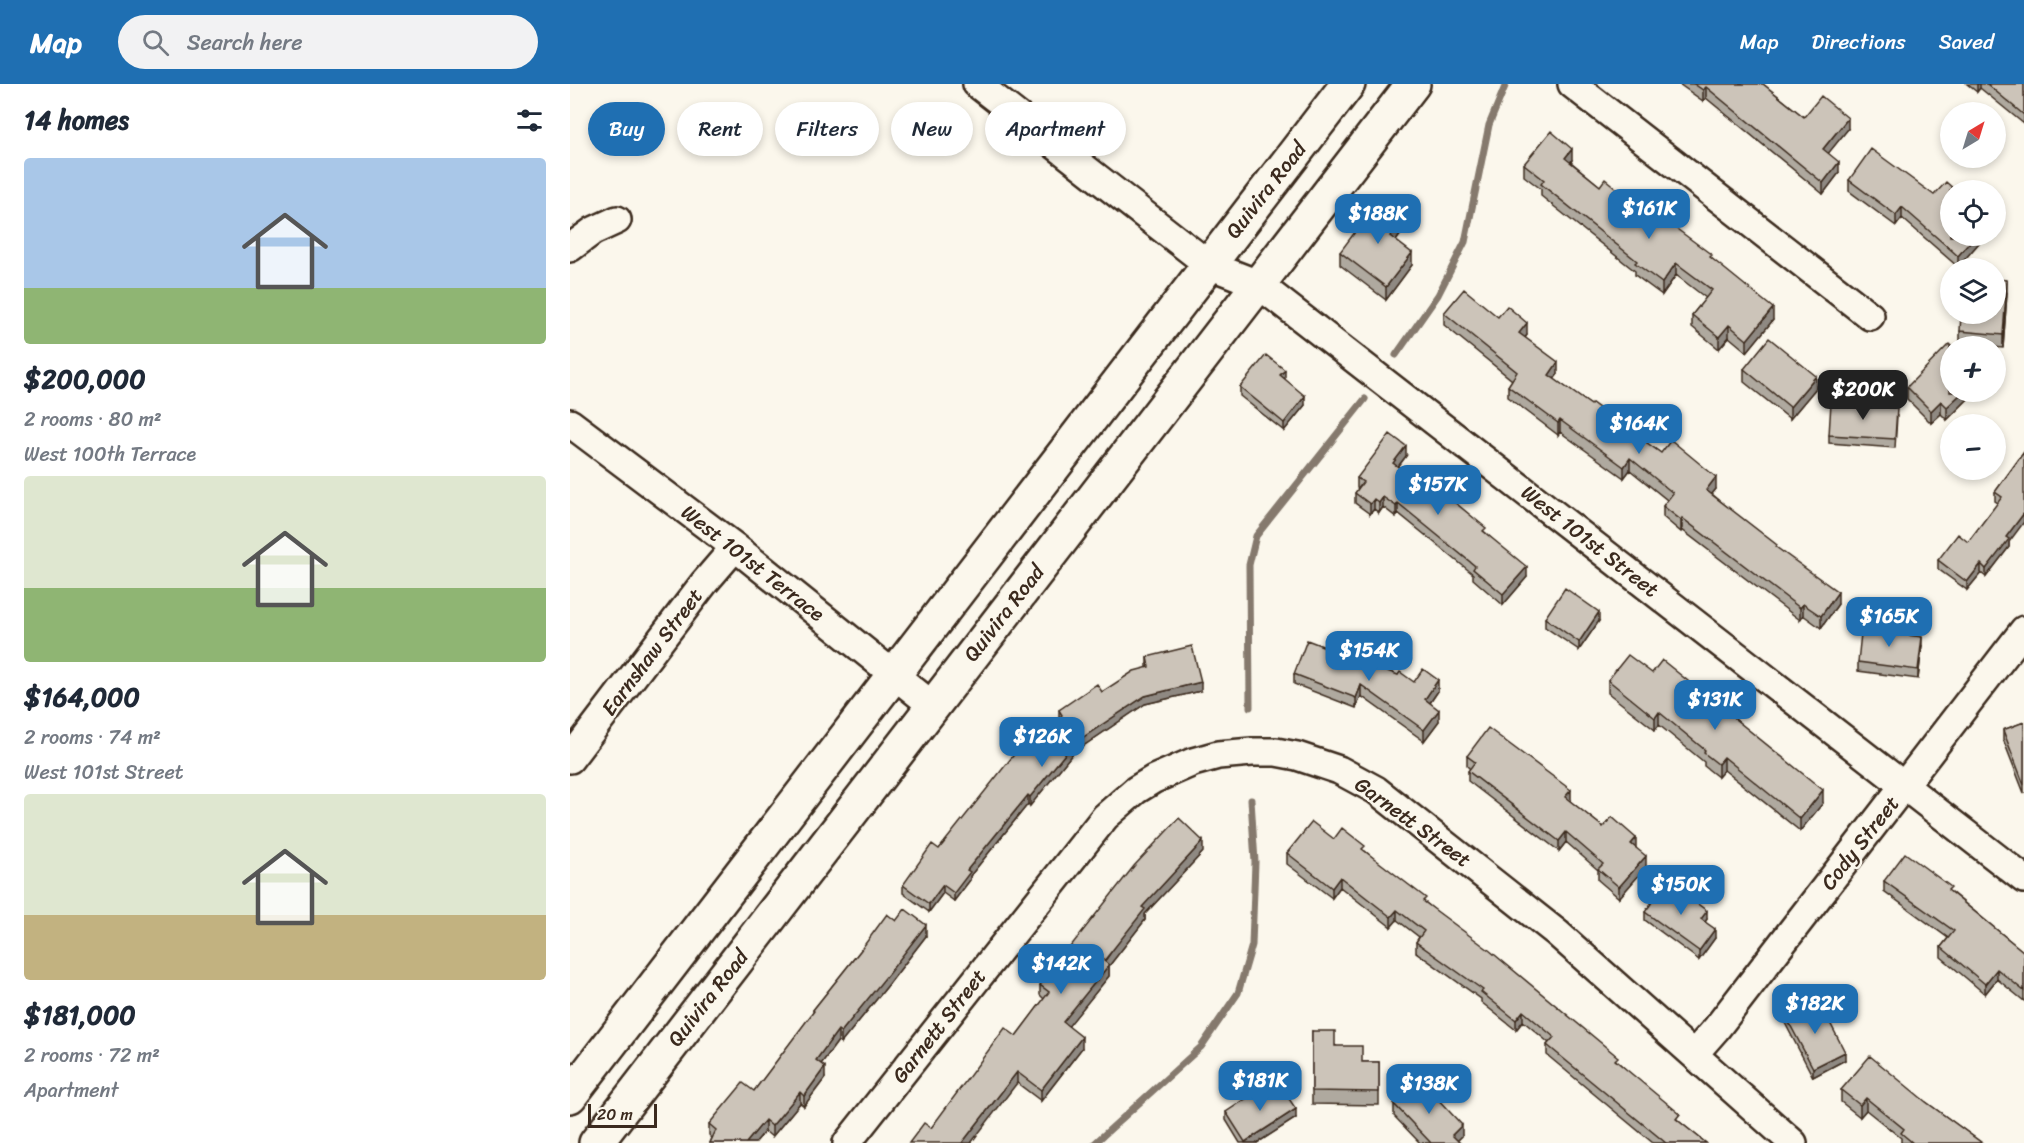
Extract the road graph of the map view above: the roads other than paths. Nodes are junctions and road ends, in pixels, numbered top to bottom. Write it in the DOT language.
graph roads {
  1 [pos="977,84"];
  2 [pos="1348,84"];
  3 [pos="1413,84"];
  4 [pos="1572,84"];
  5 [pos="617,220"];
  6 [pos="570,248"];
  7 [pos="1209,265"];
  8 [pos="1258,284"];
  9 [pos="1870,316"];
  10 [pos="570,423"];
  11 [pos="735,547"];
  12 [pos="2024,630"];
  13 [pos="893,675"];
  14 [pos="933,706"];
  15 [pos="570,759"];
  16 [pos="1905,785"];
  17 [pos="2024,879"];
  18 [pos="1694,1054"];
  19 [pos="570,1096"];
  20 [pos="596,1143"];
  21 [pos="847,1143"];
  22 [pos="1793,1143"];
  1 -- 7 [label="street, West 101st Street"];
  2 -- 7 [label="main road, Quivira Road"];
  3 -- 8 [label="main road, Quivira Road"];
  4 -- 9 [label="street"];
  5 -- 6 [label="street"];
  7 -- 8 [label="street, West 101st Street"];
  7 -- 13 [label="main road, Quivira Road"];
  8 -- 14 [label="main road, Quivira Road"];
  8 -- 16 [label="street, West 101st Street"];
  10 -- 11 [label="street, West 101st Terrace"];
  11 -- 13 [label="street, West 101st Terrace"];
  11 -- 15 [label="street, Earnshaw Street"];
  12 -- 16 [label="street, Cody Street"];
  13 -- 14 [label="street, West 101st Terrace"];
  13 -- 19 [label="main road, Quivira Road"];
  14 -- 20 [label="main road, Quivira Road"];
  16 -- 17 [label="street, West 101st Street"];
  16 -- 18 [label="street, Cody Street"];
  18 -- 21 [label="street, Garnett Street"];
  18 -- 22 [label="street"];
}
